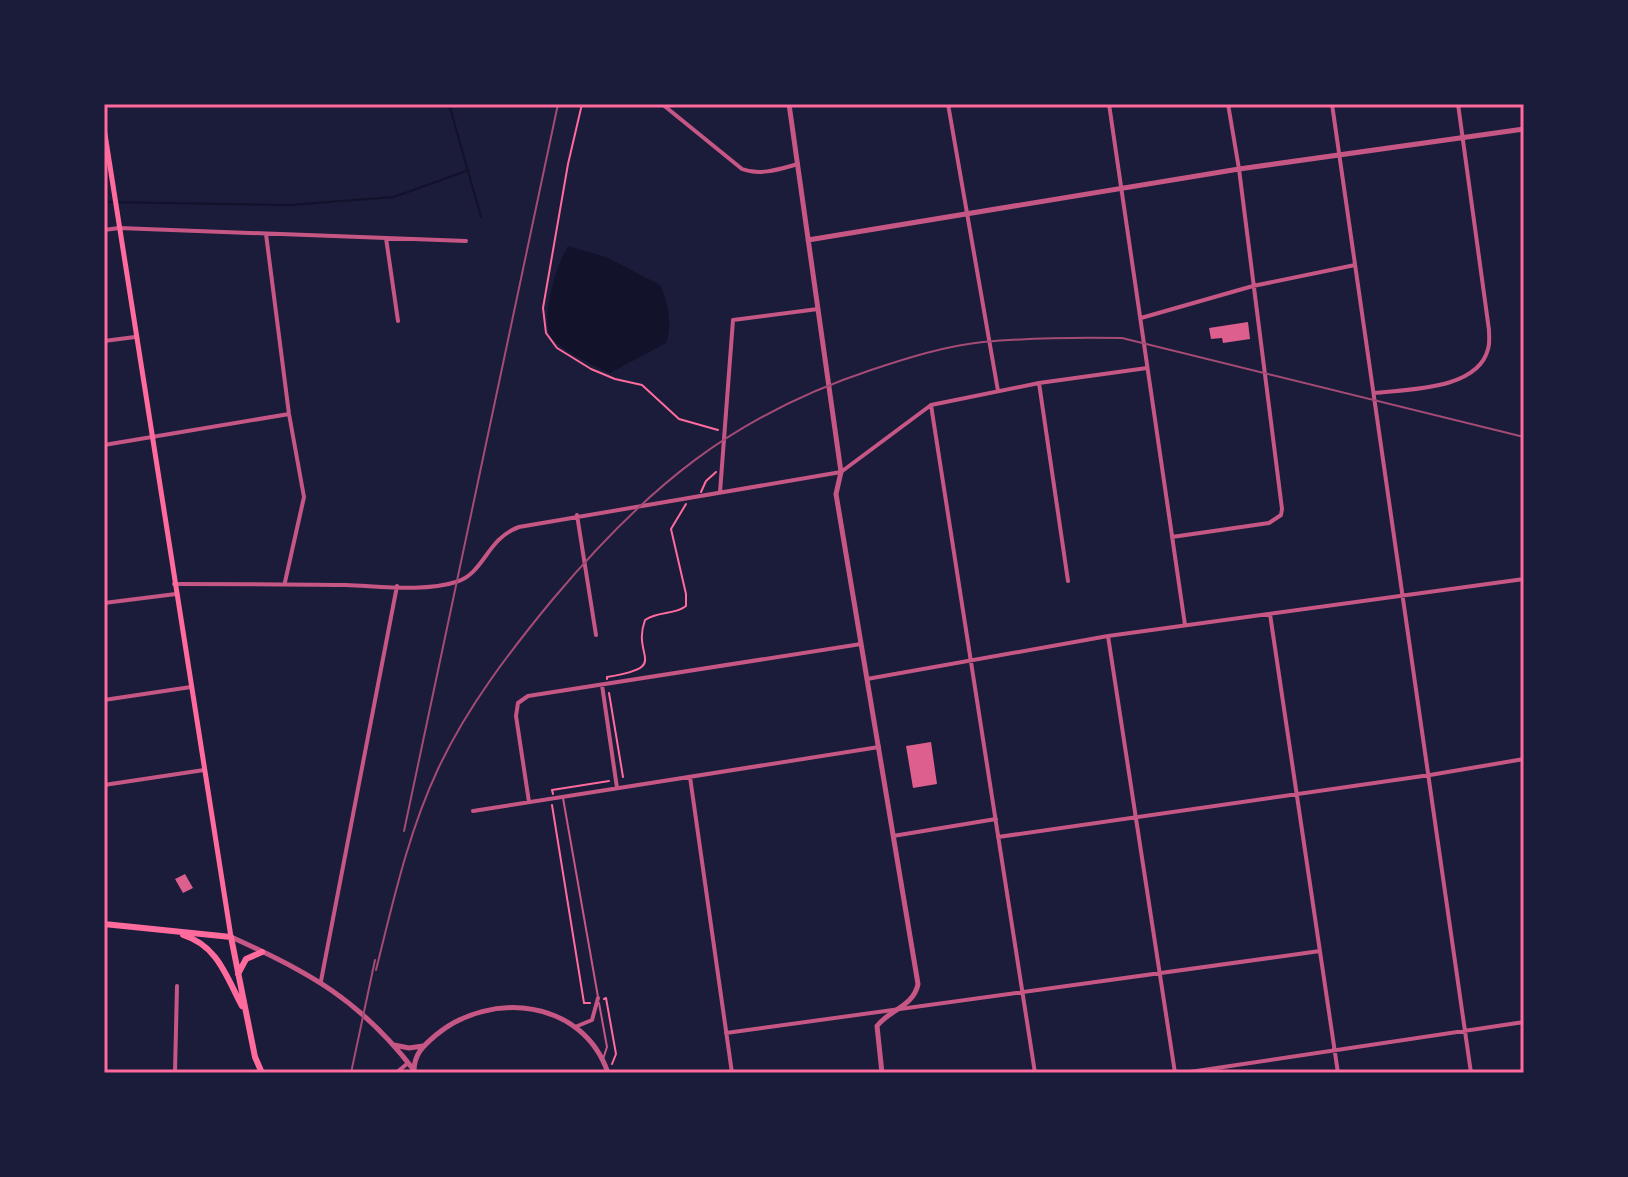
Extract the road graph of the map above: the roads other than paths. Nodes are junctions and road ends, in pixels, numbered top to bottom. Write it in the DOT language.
graph roads {
  1 [pos="662,104"];
  2 [pos="789,104"];
  3 [pos="948,104"];
  4 [pos="1109,104"];
  5 [pos="1228,104"];
  6 [pos="1332,104"];
  7 [pos="1458,104"];
  8 [pos="104,128"];
  9 [pos="1524,129"];
  10 [pos="1463,137"];
  11 [pos="1339,155"];
  12 [pos="798,164"];
  13 [pos="1239,169"];
  14 [pos="1120,189"];
  15 [pos="967,214"];
  16 [pos="119,228"];
  17 [pos="104,230"];
  18 [pos="266,234"];
  19 [pos="386,238"];
  20 [pos="808,240"];
  21 [pos="466,241"];
  22 [pos="1355,265"];
  23 [pos="1253,286"];
  24 [pos="818,309"];
  25 [pos="1141,318"];
  26 [pos="398,321"];
  27 [pos="135,337"];
  28 [pos="104,341"];
  29 [pos="1147,368"];
  30 [pos="1039,383"];
  31 [pos="998,391"];
  32 [pos="1373,393"];
  33 [pos="931,405"];
  34 [pos="289,414"];
  35 [pos="151,436"];
  36 [pos="104,445"];
  37 [pos="841,472"];
  38 [pos="720,492"];
  39 [pos="577,515"];
  40 [pos="1172,537"];
  41 [pos="1524,579"];
  42 [pos="1068,581"];
  43 [pos="284,583"];
  44 [pos="174,584"];
  45 [pos="397,586"];
  46 [pos="176,594"];
  47 [pos="1401,595"];
  48 [pos="104,603"];
  49 [pos="1270,614"];
  50 [pos="1185,625"];
  51 [pos="596,635"];
  52 [pos="1108,636"];
  53 [pos="861,644"];
  54 [pos="971,660"];
  55 [pos="867,679"];
  56 [pos="605,684"];
  57 [pos="191,687"];
  58 [pos="104,700"];
  59 [pos="879,747"];
  60 [pos="1524,759"];
  61 [pos="204,770"];
  62 [pos="1430,775"];
  63 [pos="690,777"];
  64 [pos="104,785"];
  65 [pos="617,788"];
  66 [pos="1297,794"];
  67 [pos="562,797"];
  68 [pos="529,802"];
  69 [pos="473,811"];
  70 [pos="1137,816"];
  71 [pos="996,819"];
  72 [pos="893,836"];
  73 [pos="998,837"];
  74 [pos="104,924"];
  75 [pos="172,931"];
  76 [pos="231,937"];
  77 [pos="1320,951"];
  78 [pos="262,952"];
  79 [pos="1160,973"];
  80 [pos="238,974"];
  81 [pos="321,981"];
  82 [pos="177,986"];
  83 [pos="1023,992"];
  84 [pos="598,1000"];
  85 [pos="897,1010"];
  86 [pos="246,1011"];
  87 [pos="1524,1022"];
  88 [pos="574,1028"];
  89 [pos="1465,1031"];
  90 [pos="726,1033"];
  91 [pos="389,1041"];
  92 [pos="424,1045"];
  93 [pos="1335,1049"];
  94 [pos="603,1059"];
  95 [pos="408,1063"];
  96 [pos="415,1072"];
  97 [pos="175,1073"];
  98 [pos="262,1073"];
  99 [pos="396,1073"];
  100 [pos="611,1073"];
  101 [pos="732,1073"];
  102 [pos="882,1073"];
  103 [pos="1035,1073"];
  104 [pos="1175,1073"];
  105 [pos="1183,1073"];
  106 [pos="1338,1073"];
  107 [pos="1471,1073"];
  1 -- 12 [label="street"];
  2 -- 12 [label="street"];
  3 -- 15 [label="street"];
  4 -- 14 [label="street"];
  5 -- 13 [label="street"];
  6 -- 11 [label="street"];
  7 -- 10 [label="street"];
  8 -- 16 [label="main road"];
  9 -- 10 [label="street"];
  10 -- 11 [label="street"];
  10 -- 32 [label="street"];
  11 -- 13 [label="street"];
  11 -- 22 [label="street"];
  12 -- 20 [label="street"];
  13 -- 14 [label="street"];
  13 -- 23 [label="street"];
  14 -- 15 [label="street"];
  14 -- 25 [label="street"];
  15 -- 20 [label="street"];
  15 -- 31 [label="street"];
  16 -- 17 [label="street"];
  16 -- 18 [label="street"];
  16 -- 27 [label="main road"];
  18 -- 19 [label="street"];
  18 -- 34 [label="street"];
  19 -- 21 [label="street"];
  19 -- 26 [label="street"];
  20 -- 24 [label="street"];
  22 -- 23 [label="street"];
  22 -- 32 [label="street"];
  23 -- 25 [label="street"];
  23 -- 40 [label="street"];
  24 -- 37 [label="street"];
  24 -- 38 [label="street"];
  25 -- 29 [label="street"];
  27 -- 28 [label="street"];
  27 -- 35 [label="main road"];
  29 -- 30 [label="street"];
  29 -- 40 [label="street"];
  30 -- 31 [label="street"];
  30 -- 42 [label="street"];
  31 -- 33 [label="street"];
  32 -- 47 [label="street"];
  33 -- 37 [label="street"];
  33 -- 54 [label="street"];
  34 -- 35 [label="street"];
  34 -- 43 [label="street"];
  35 -- 36 [label="street"];
  35 -- 44 [label="main road"];
  37 -- 38 [label="street"];
  37 -- 53 [label="street"];
  38 -- 39 [label="street"];
  39 -- 45 [label="street"];
  39 -- 51 [label="street"];
  40 -- 50 [label="street"];
  41 -- 47 [label="street"];
  43 -- 44 [label="street"];
  43 -- 45 [label="street"];
  44 -- 46 [label="main road"];
  45 -- 81 [label="street"];
  46 -- 48 [label="street"];
  46 -- 57 [label="main road"];
  47 -- 49 [label="street"];
  47 -- 62 [label="street"];
  49 -- 50 [label="street"];
  49 -- 66 [label="street"];
  50 -- 52 [label="street"];
  52 -- 54 [label="street"];
  52 -- 70 [label="street"];
  53 -- 55 [label="street"];
  53 -- 56 [label="street"];
  54 -- 55 [label="street"];
  54 -- 71 [label="street"];
  55 -- 59 [label="street"];
  56 -- 65 [label="street"];
  56 -- 68 [label="street"];
  57 -- 58 [label="street"];
  57 -- 61 [label="main road"];
  59 -- 63 [label="street"];
  59 -- 72 [label="street"];
  60 -- 62 [label="street"];
  61 -- 64 [label="street"];
  61 -- 76 [label="main road"];
  62 -- 66 [label="street"];
  62 -- 89 [label="street"];
  63 -- 65 [label="street"];
  63 -- 90 [label="street"];
  65 -- 67 [label="street"];
  66 -- 70 [label="street"];
  66 -- 77 [label="street"];
  67 -- 68 [label="street"];
  67 -- 84 [label="lane"];
  68 -- 69 [label="street"];
  70 -- 73 [label="street"];
  70 -- 79 [label="street"];
  71 -- 72 [label="street"];
  71 -- 73 [label="street"];
  72 -- 85 [label="street"];
  73 -- 83 [label="street"];
  74 -- 75 [label="highway"];
  75 -- 76 [label="highway"];
  75 -- 86 [label="highway"];
  76 -- 78 [label="street"];
  76 -- 80 [label="highway"];
  77 -- 79 [label="street"];
  77 -- 93 [label="street"];
  78 -- 80 [label="highway"];
  78 -- 81 [label="street"];
  79 -- 83 [label="street"];
  79 -- 104 [label="street"];
  80 -- 86 [label="highway"];
  81 -- 91 [label="street"];
  82 -- 97 [label="street"];
  83 -- 85 [label="street"];
  83 -- 103 [label="street"];
  84 -- 88 [label="street"];
  84 -- 94 [label="lane"];
  85 -- 90 [label="street"];
  85 -- 102 [label="street"];
  86 -- 98 [label="highway"];
  87 -- 89 [label="street"];
  88 -- 92 [label="street"];
  88 -- 94 [label="street"];
  89 -- 93 [label="street"];
  89 -- 107 [label="street"];
  90 -- 101 [label="street"];
  91 -- 92 [label="street"];
  91 -- 95 [label="street"];
  92 -- 96 [label="street"];
  93 -- 105 [label="street"];
  93 -- 106 [label="street"];
  94 -- 100 [label="street"];
  95 -- 96 [label="street"];
  95 -- 99 [label="street"];
}
